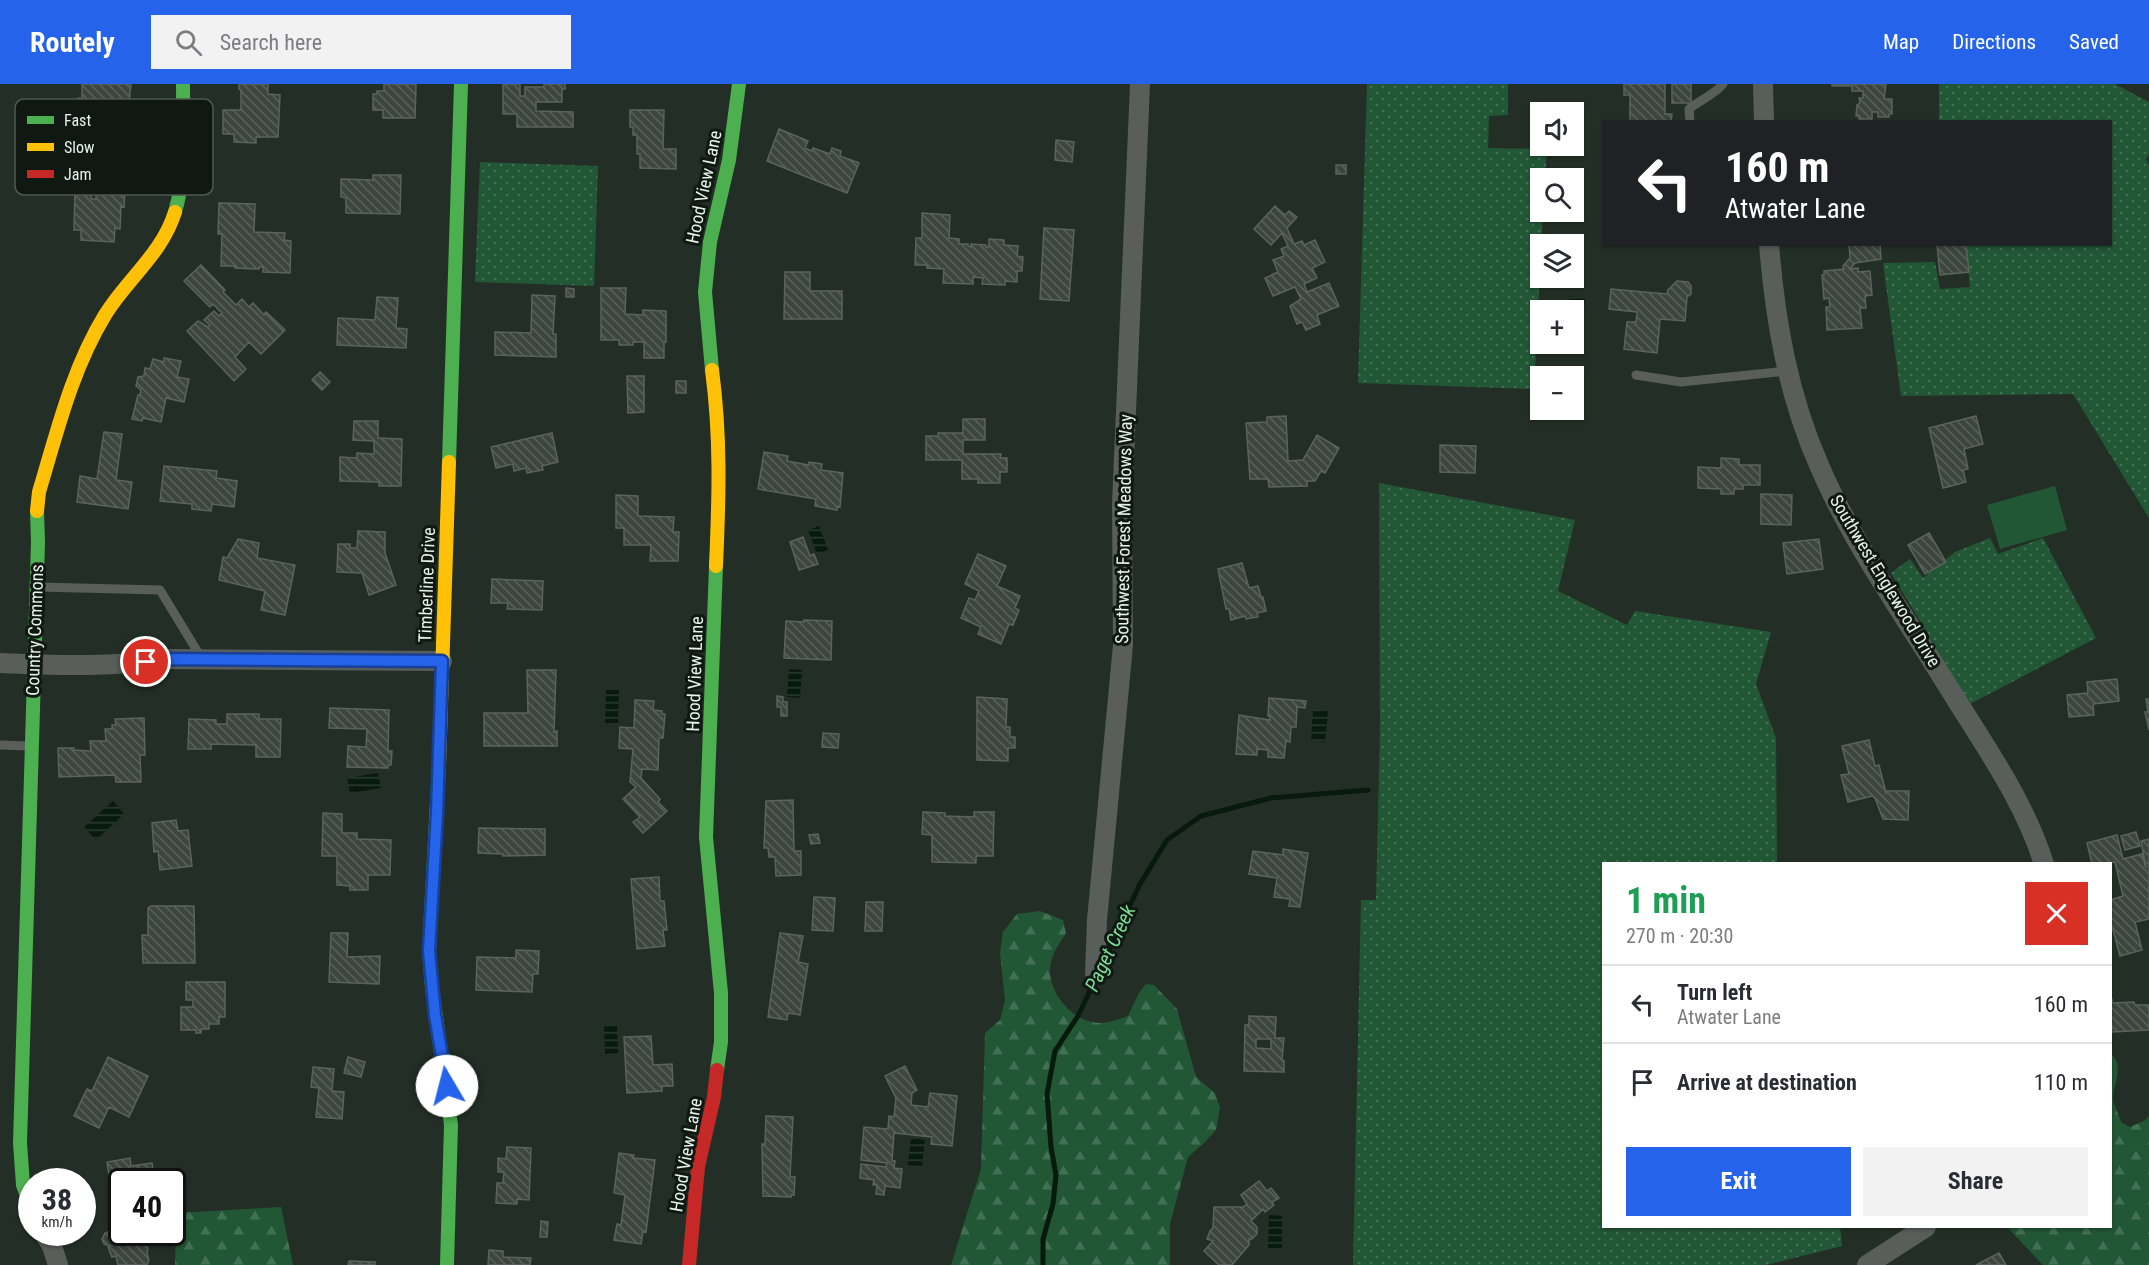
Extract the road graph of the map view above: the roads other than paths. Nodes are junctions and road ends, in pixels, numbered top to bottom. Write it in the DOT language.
graph roads {
  1 [pos="183,84"];
  2 [pos="461,84"];
  3 [pos="739,84"];
  4 [pos="1140,84"];
  5 [pos="1723,84"];
  6 [pos="1763,84"];
  7 [pos="183,99"];
  8 [pos="1690,120"];
  9 [pos="1764,120"];
  10 [pos="179,195"];
  11 [pos="1769,246"];
  12 [pos="1787,371"];
  13 [pos="1636,375"];
  14 [pos="36,587"];
  15 [pos="202,660"];
  16 [pos="442,661"];
  17 [pos="0,663"];
  18 [pos="33,664"];
  19 [pos="0,745"];
  20 [pos="31,746"];
  21 [pos="2043,862"];
  22 [pos="1095,973"];
  23 [pos="21,1168"];
  24 [pos="1924,1228"];
  25 [pos="52,1246"];
  26 [pos="58,1265"];
  27 [pos="447,1265"];
  28 [pos="689,1265"];
  29 [pos="1867,1265"];
  1 -- 7 [label="street, Country Commons"];
  2 -- 16 [label="street, Timberline Drive"];
  3 -- 28 [label="street, Hood View Lane"];
  4 -- 22 [label="street, Southwest Forest Meadows Way"];
  5 -- 8 [label="lane"];
  6 -- 9 [label="street"];
  10 -- 14 [label="street, Country Commons"];
  11 -- 12 [label="street, Southwest Englewood Drive"];
  12 -- 13 [label="lane"];
  12 -- 21 [label="street, Southwest Englewood Drive"];
  14 -- 15 [label="lane"];
  14 -- 18 [label="street, Country Commons"];
  15 -- 16 [label="street"];
  15 -- 18 [label="street"];
  16 -- 27 [label="street, Timberline Drive"];
  17 -- 18 [label="street"];
  18 -- 20 [label="street, Country Commons"];
  19 -- 20 [label="lane"];
  20 -- 23 [label="street, Country Commons"];
  24 -- 29 [label="street"];
  25 -- 26 [label="street"];
}
